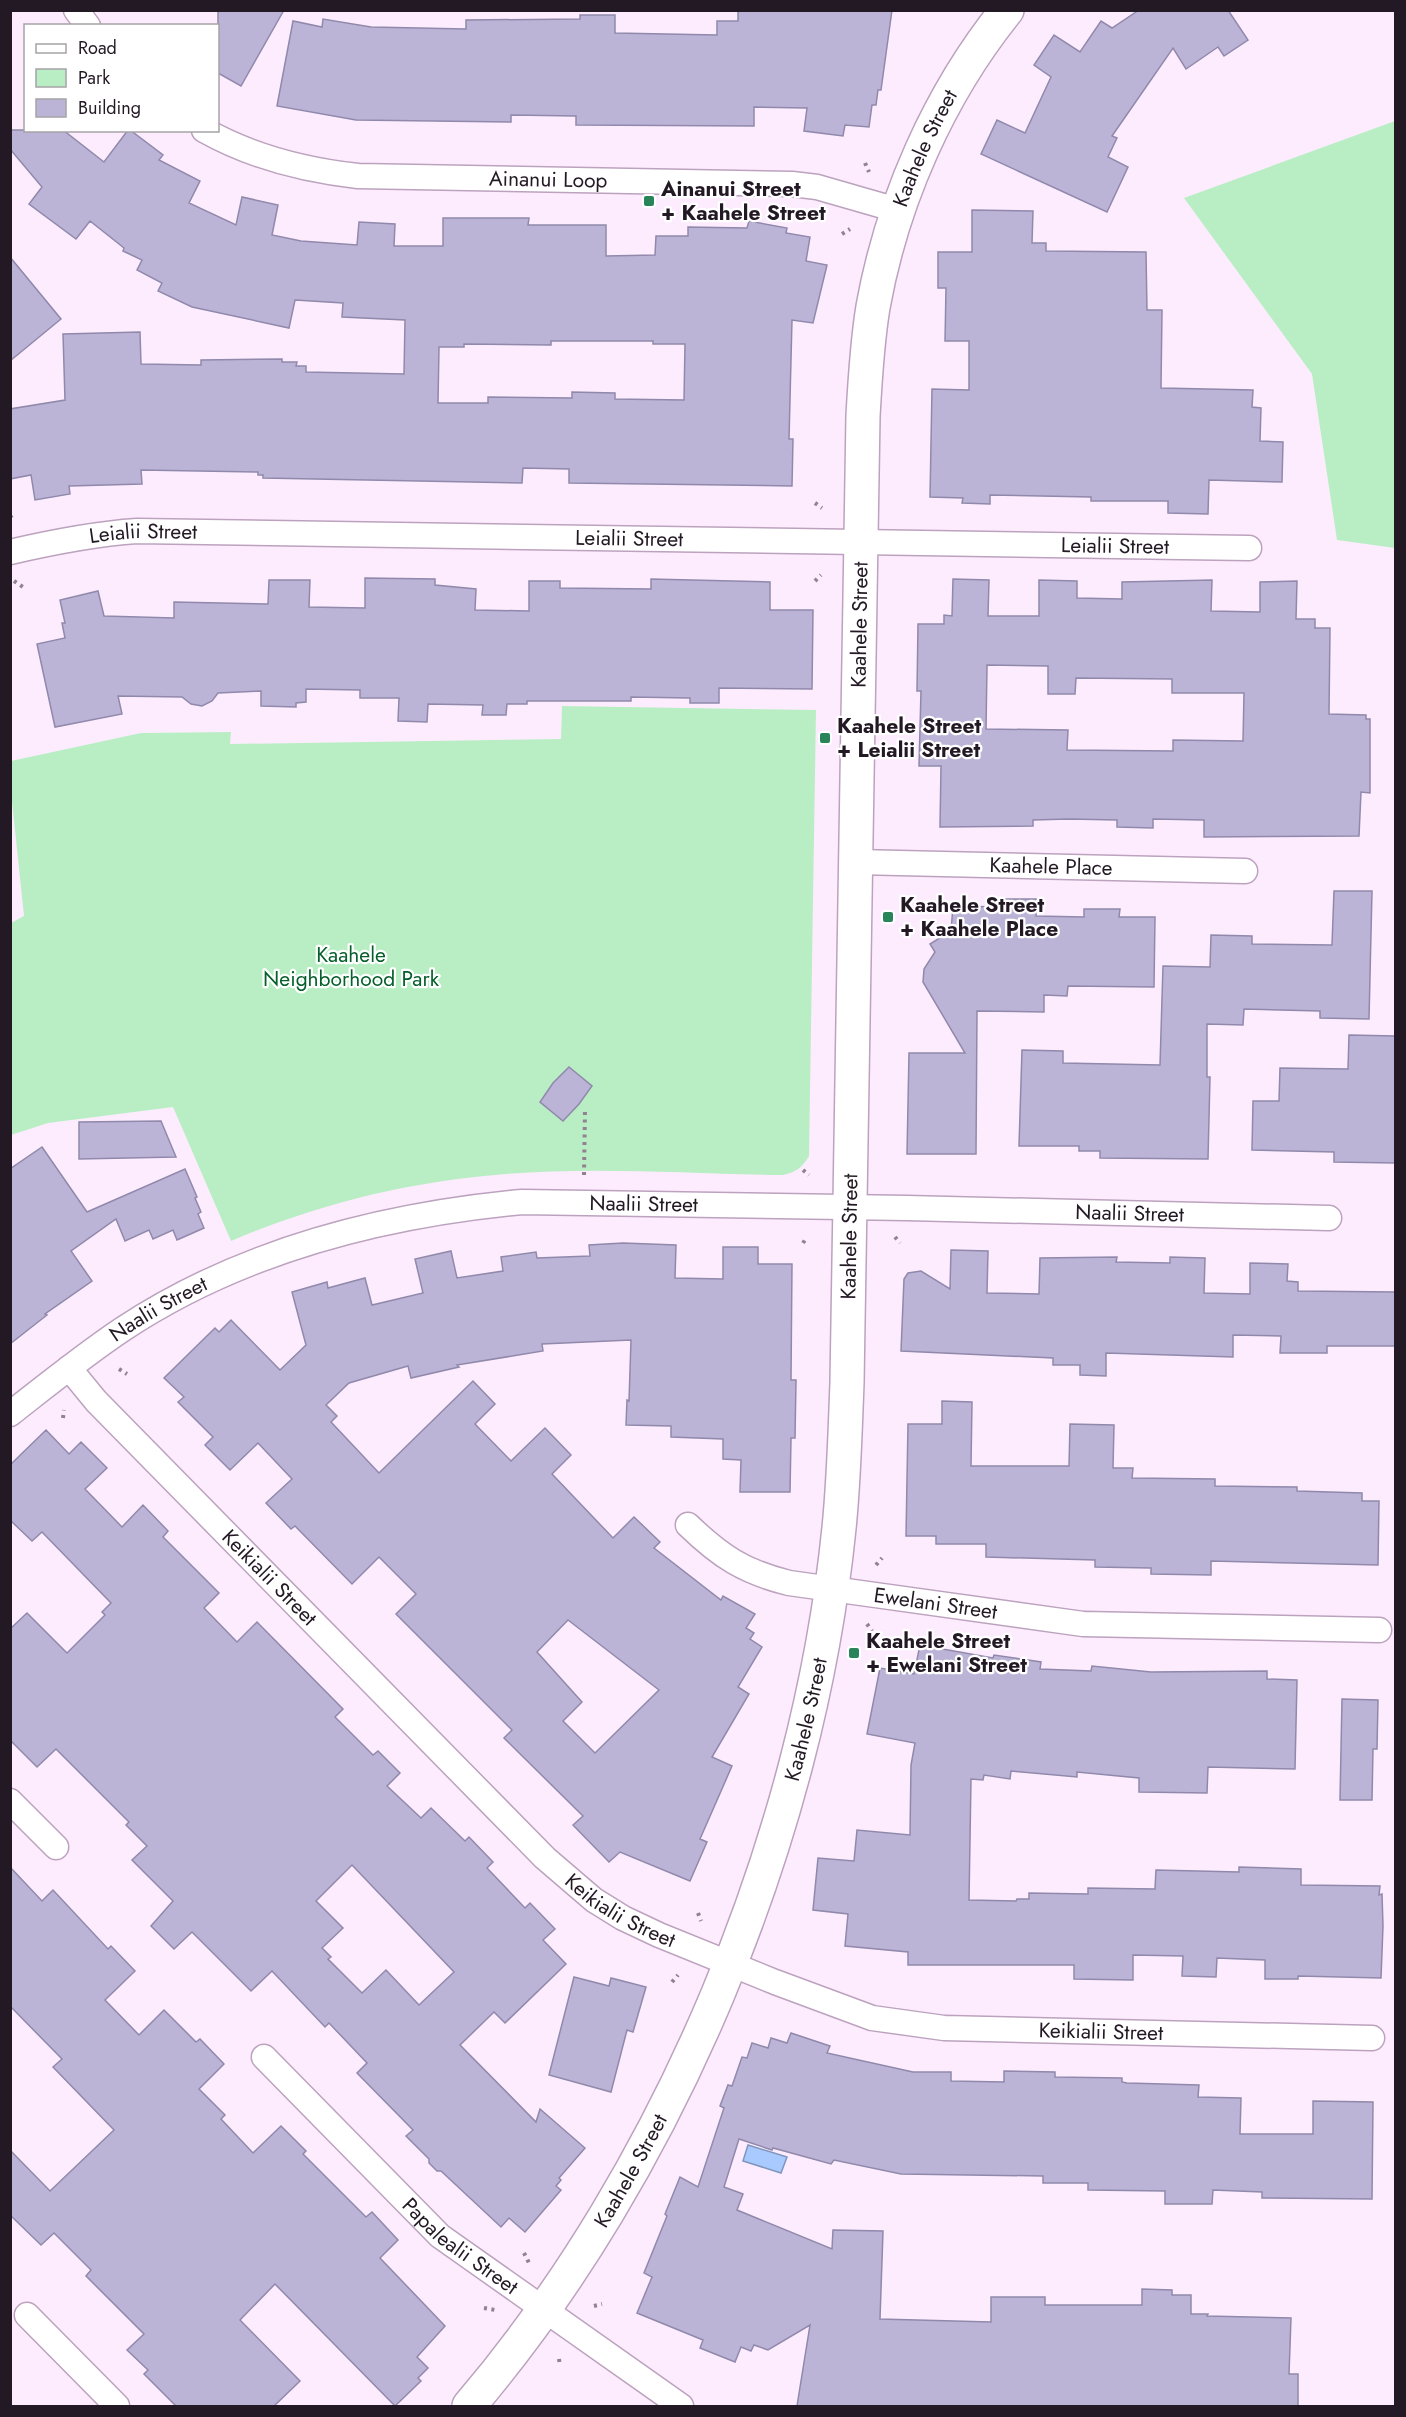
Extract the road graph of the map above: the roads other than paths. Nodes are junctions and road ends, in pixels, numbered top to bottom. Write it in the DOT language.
graph roads {
  1 [pos="76,10"];
  2 [pos="1008,10"];
  3 [pos="86,24"];
  4 [pos="208,132"];
  5 [pos="897,210"];
  6 [pos="861,543"];
  7 [pos="1249,548"];
  8 [pos="10,552"];
  9 [pos="856,862"];
  10 [pos="1245,871"];
  11 [pos="850,1207"];
  12 [pos="1329,1218"];
  13 [pos="69,1368"];
  14 [pos="10,1414"];
  15 [pos="688,1525"];
  16 [pos="831,1589"];
  17 [pos="1379,1630"];
  18 [pos="10,1801"];
  19 [pos="56,1847"];
  20 [pos="730,1964"];
  21 [pos="1372,2038"];
  22 [pos="264,2057"];
  23 [pos="543,2310"];
  24 [pos="27,2315"];
  25 [pos="117,2406"];
  26 [pos="469,2406"];
  27 [pos="681,2406"];
  1 -- 3 [label="street"];
  2 -- 5 [label="street, Kaahele Street"];
  4 -- 5 [label="street, Ainanui Loop"];
  5 -- 6 [label="street, Kaahele Street"];
  6 -- 7 [label="street, Leialii Street"];
  6 -- 8 [label="street, Leialii Street"];
  6 -- 9 [label="street, Kaahele Street"];
  9 -- 10 [label="street, Kaahele Place"];
  9 -- 11 [label="street, Kaahele Street"];
  11 -- 12 [label="street, Naalii Street"];
  11 -- 13 [label="street, Naalii Street"];
  11 -- 16 [label="street, Kaahele Street"];
  13 -- 14 [label="street, Naalii Street"];
  13 -- 20 [label="street, Keikialii Street"];
  15 -- 16 [label="street, Ewelani Street"];
  16 -- 17 [label="street, Ewelani Street"];
  16 -- 20 [label="street, Kaahele Street"];
  18 -- 19 [label="street"];
  20 -- 21 [label="street, Keikialii Street"];
  20 -- 23 [label="street, Kaahele Street"];
  22 -- 23 [label="street, Papalealii Street"];
  23 -- 26 [label="street, Kaahele Street"];
  23 -- 27 [label="street, Papalealii Street"];
  24 -- 25 [label="street"];
}
